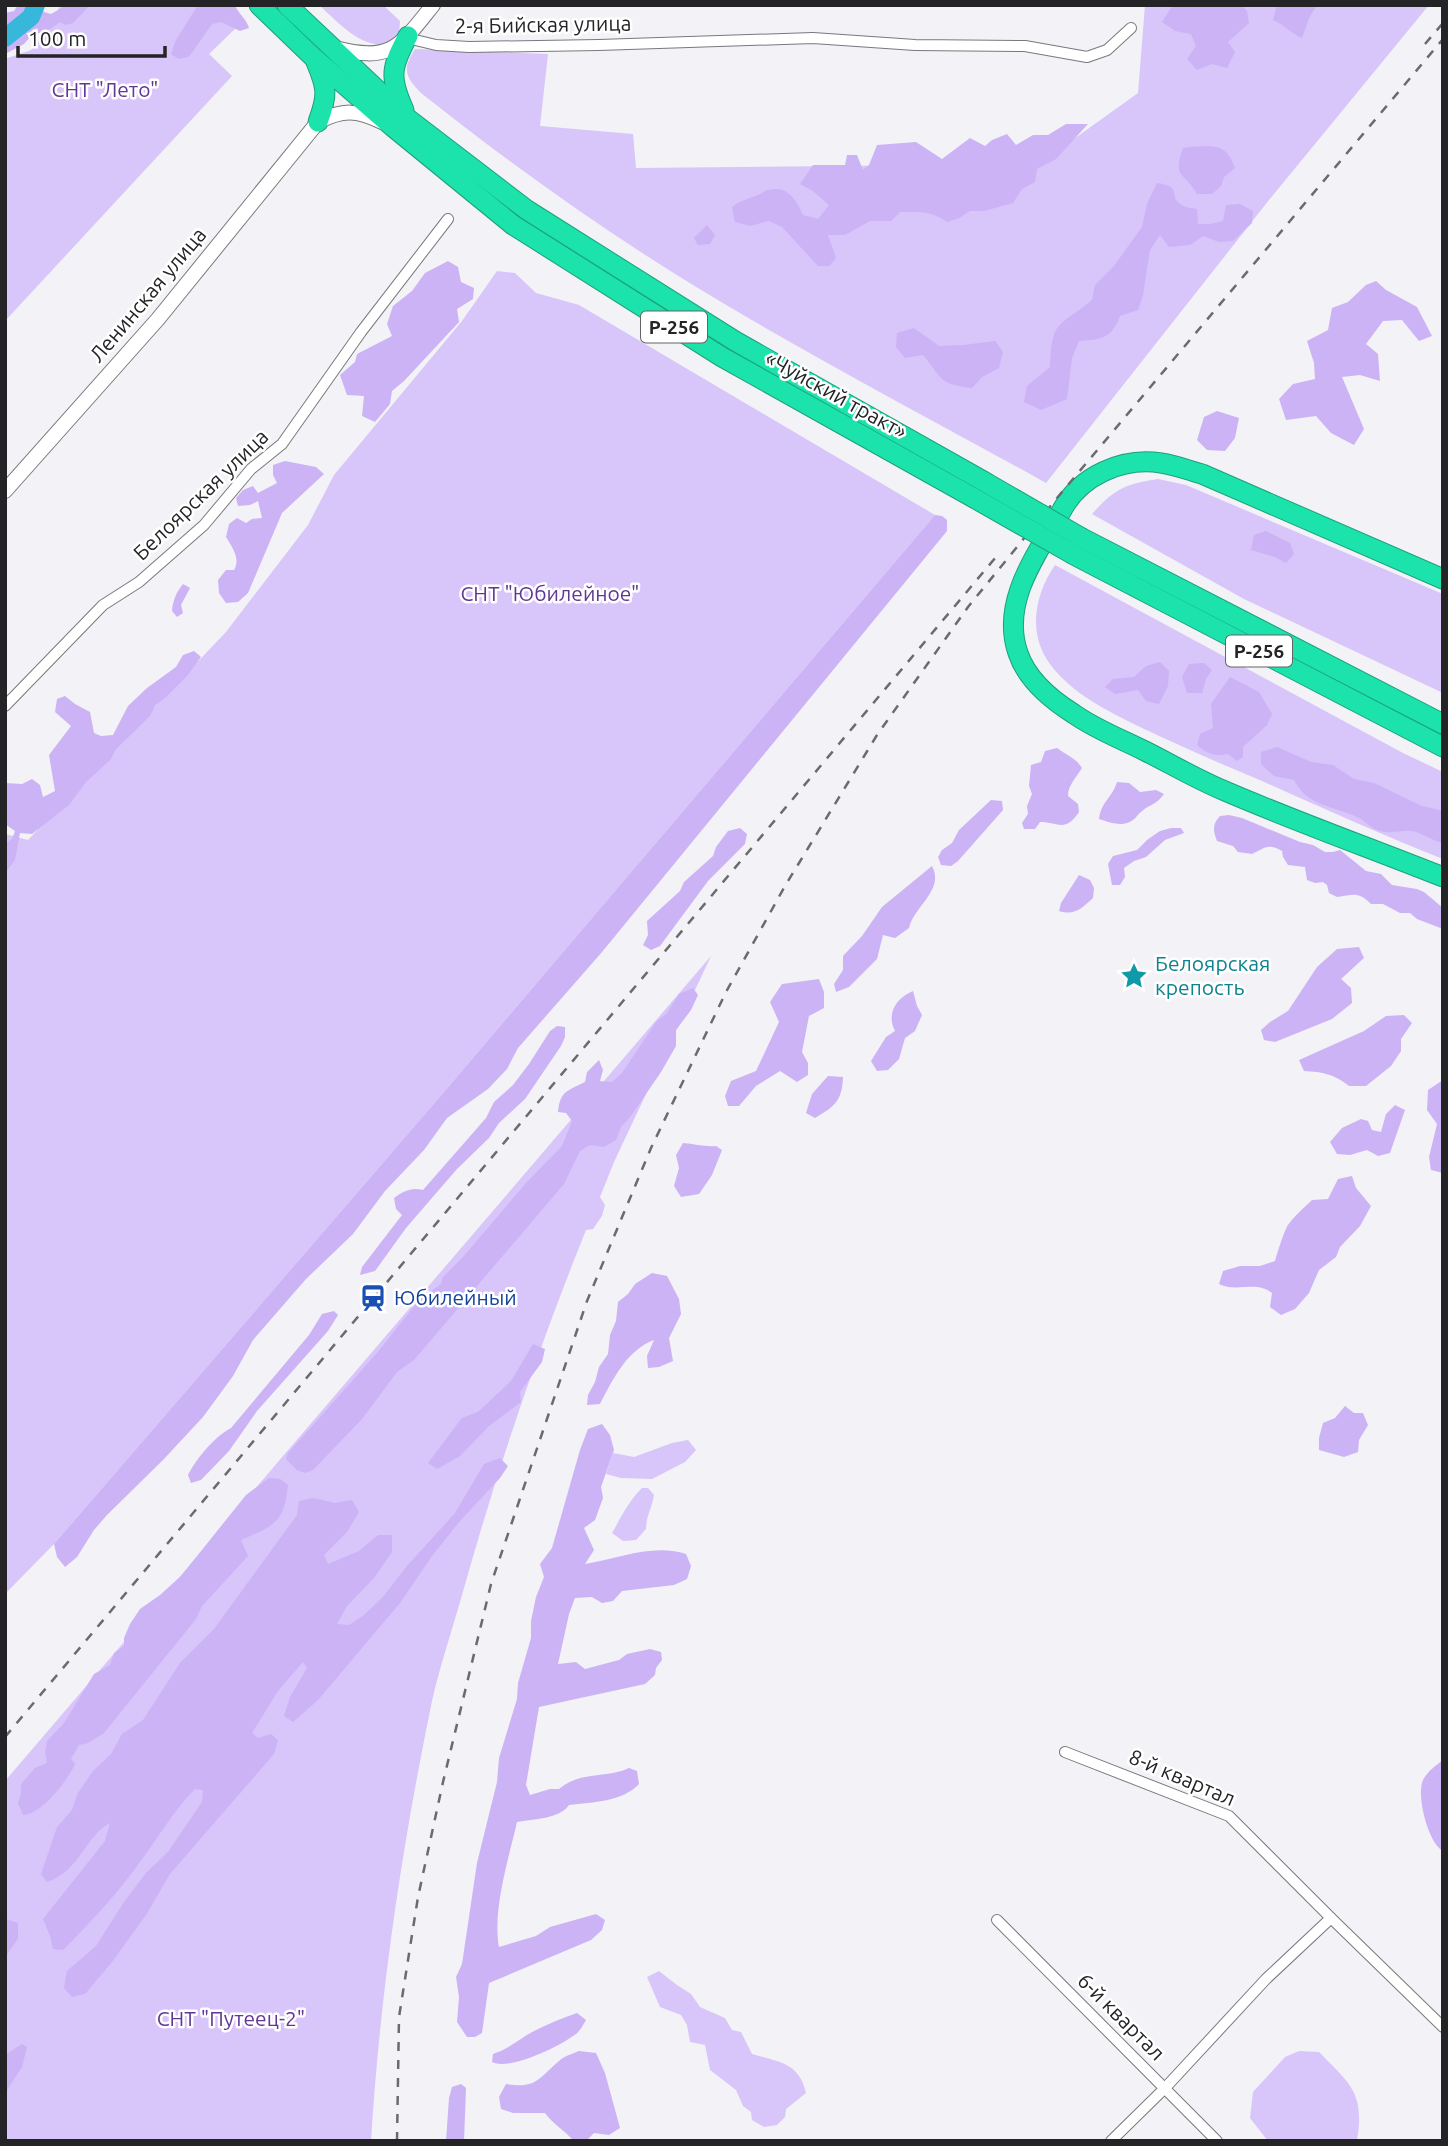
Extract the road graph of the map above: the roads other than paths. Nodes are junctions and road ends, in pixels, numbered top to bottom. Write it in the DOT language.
graph roads {
  1 [pos="259,5"];
  2 [pos="286,5"];
  3 [pos="433,5"];
  4 [pos="1131,28"];
  5 [pos="408,37"];
  6 [pos="331,46"];
  7 [pos="314,58"];
  8 [pos="318,122"];
  9 [pos="400,122"];
  10 [pos="448,219"];
  11 [pos="5,491"];
  12 [pos="1078,546"];
  13 [pos="1443,579"];
  14 [pos="5,706"];
  15 [pos="1443,724"];
  16 [pos="1443,747"];
  17 [pos="1443,877"];
  18 [pos="1065,1752"];
  19 [pos="1331,1918"];
  20 [pos="996,1920"];
  21 [pos="1443,2026"];
  22 [pos="1165,2088"];
  23 [pos="1111,2141"];
  24 [pos="1217,2141"];
  1 -- 7 [label="highway, «Чуйский тракт» / Р-256"];
  2 -- 6 [label="highway, «Чуйский тракт» / Р-256"];
  3 -- 5 [label="street"];
  4 -- 5 [label="street, 2-я Бийская улица"];
  5 -- 6 [label="street"];
  5 -- 9 [label="highway"];
  6 -- 9 [label="highway, «Чуйский тракт» / Р-256"];
  7 -- 8 [label="highway"];
  7 -- 9 [label="highway, «Чуйский тракт» / Р-256"];
  8 -- 9 [label="street"];
  8 -- 11 [label="street, Ленинская улица"];
  9 -- 12 [label="highway, «Чуйский тракт» / Р-256, bridge"];
  10 -- 14 [label="street, Белоярская улица"];
  12 -- 15 [label="highway, «Чуйский тракт» / Р-256"];
  12 -- 16 [label="highway, «Чуйский тракт» / Р-256"];
  13 -- 17 [label="highway"];
  18 -- 19 [label="street, 8-й квартал"];
  19 -- 21 [label="street, 8-й квартал"];
  19 -- 22 [label="street"];
  20 -- 22 [label="street, 6-й квартал"];
  22 -- 23 [label="street"];
  22 -- 24 [label="street, 6-й квартал"];
}
